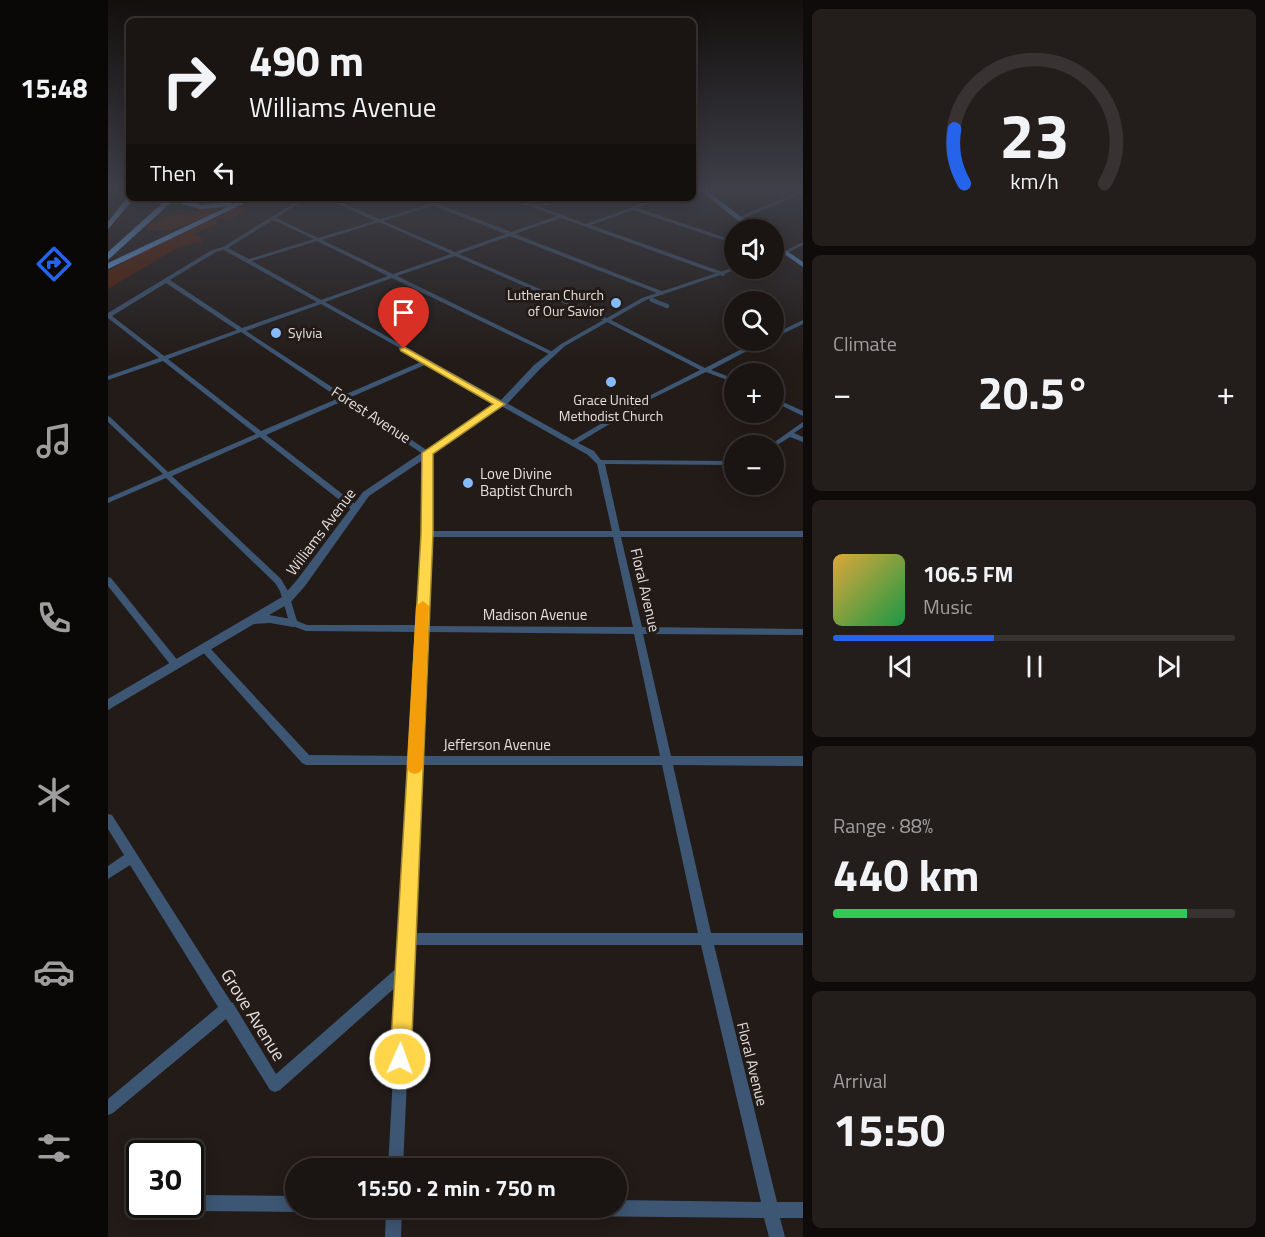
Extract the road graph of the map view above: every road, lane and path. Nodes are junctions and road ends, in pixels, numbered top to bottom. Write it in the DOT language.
graph roads {
  1 [pos="119,247"];
  2 [pos="149,247"];
  3 [pos="297,247"];
  4 [pos="334,247"];
  5 [pos="438,247"];
  6 [pos="475,247"];
  7 [pos="544,247"];
  8 [pos="647,247"];
  9 [pos="796,247"];
  10 [pos="225,248"];
  11 [pos="785,252"];
  12 [pos="455,254"];
  13 [pos="108,257"];
  14 [pos="248,261"];
  15 [pos="803,265"];
  16 [pos="108,266"];
  17 [pos="723,274"];
  18 [pos="395,276"];
  19 [pos="167,280"];
  20 [pos="662,293"];
  21 [pos="652,300"];
  22 [pos="319,302"];
  23 [pos="667,306"];
  24 [pos="109,315"];
  25 [pos="607,320"];
  26 [pos="803,321"];
  27 [pos="242,330"];
  28 [pos="784,331"];
  29 [pos="743,351"];
  30 [pos="553,354"];
  31 [pos="164,358"];
  32 [pos="426,362"];
  33 [pos="708,369"];
  34 [pos="724,376"];
  35 [pos="108,378"];
  36 [pos="344,398"];
  37 [pos="500,404"];
  38 [pos="784,405"];
  39 [pos="803,414"];
  40 [pos="108,418"];
  41 [pos="803,424"];
  42 [pos="261,434"];
  43 [pos="790,434"];
  44 [pos="784,438"];
  45 [pos="803,440"];
  46 [pos="572,443"];
  47 [pos="427,453"];
  48 [pos="600,462"];
  49 [pos="724,463"];
  50 [pos="167,475"];
  51 [pos="108,501"];
  52 [pos="355,508"];
  53 [pos="427,534"];
  54 [pos="616,534"];
  55 [pos="803,534"];
  56 [pos="108,580"];
  57 [pos="286,600"];
  58 [pos="252,620"];
  59 [pos="293,623"];
  60 [pos="421,630"];
  61 [pos="639,631"];
  62 [pos="803,632"];
  63 [pos="205,649"];
  64 [pos="176,665"];
  65 [pos="108,705"];
  66 [pos="415,759"];
  67 [pos="669,760"];
  68 [pos="803,761"];
  69 [pos="108,819"];
  70 [pos="131,857"];
  71 [pos="108,873"];
  72 [pos="407,939"];
  73 [pos="706,939"];
  74 [pos="803,939"];
  75 [pos="404,971"];
  76 [pos="228,1008"];
  77 [pos="108,1108"];
  78 [pos="396,1158"];
  79 [pos="204,1203"];
  80 [pos="285,1204"];
  81 [pos="627,1209"];
  82 [pos="771,1210"];
  83 [pos="803,1210"];
  84 [pos="394,1218"];
  85 [pos="393,1237"];
  86 [pos="777,1237"];
  1 -- 13 [label="highway"];
  2 -- 16 [label="highway"];
  3 -- 14 [label="street"];
  4 -- 18 [label="street"];
  5 -- 12 [label="street"];
  6 -- 12 [label="street"];
  7 -- 20 [label="street"];
  8 -- 17 [label="street"];
  9 -- 11 [label="street"];
  10 -- 14 [label="street"];
  10 -- 19 [label="street"];
  11 -- 15 [label="main road"];
  12 -- 18 [label="street"];
  12 -- 25 [label="street"];
  14 -- 22 [label="street"];
  17 -- 20 [label="street, Williams Avenue"];
  18 -- 22 [label="street"];
  18 -- 30 [label="street"];
  19 -- 24 [label="street"];
  19 -- 27 [label="street, Forest Avenue"];
  20 -- 25 [label="street, Williams Avenue"];
  21 -- 23 [label="street"];
  22 -- 27 [label="street"];
  22 -- 32 [label="street"];
  24 -- 31 [label="street"];
  25 -- 30 [label="street, Williams Avenue"];
  25 -- 33 [label="street"];
  26 -- 28 [label="street"];
  27 -- 31 [label="street"];
  27 -- 36 [label="street, Forest Avenue"];
  29 -- 33 [label="street"];
  30 -- 37 [label="street, Williams Avenue"];
  31 -- 35 [label="street"];
  31 -- 42 [label="street"];
  32 -- 36 [label="street"];
  32 -- 37 [label="street"];
  33 -- 34 [label="street"];
  33 -- 46 [label="street"];
  36 -- 42 [label="street"];
  36 -- 47 [label="street, Forest Avenue"];
  37 -- 46 [label="street"];
  37 -- 47 [label="street, Williams Avenue"];
  38 -- 39 [label="street"];
  40 -- 50 [label="street"];
  41 -- 43 [label="street"];
  42 -- 50 [label="street"];
  42 -- 52 [label="street"];
  43 -- 44 [label="street"];
  43 -- 45 [label="street"];
  46 -- 48 [label="street"];
  47 -- 52 [label="street, Williams Avenue"];
  47 -- 53 [label="street, Forest Avenue"];
  48 -- 49 [label="street"];
  48 -- 54 [label="street, Floral Avenue"];
  50 -- 51 [label="street"];
  50 -- 57 [label="street"];
  52 -- 57 [label="street, Williams Avenue"];
  53 -- 54 [label="street"];
  53 -- 60 [label="street, Forest Avenue"];
  54 -- 55 [label="street"];
  54 -- 61 [label="street, Floral Avenue"];
  56 -- 64 [label="street"];
  57 -- 58 [label="street, Williams Avenue"];
  57 -- 59 [label="street"];
  58 -- 59 [label="street"];
  58 -- 63 [label="street, Williams Avenue"];
  59 -- 60 [label="street, Madison Avenue"];
  60 -- 61 [label="street, Madison Avenue"];
  60 -- 66 [label="street, Forest Avenue"];
  61 -- 62 [label="street, Madison Avenue"];
  61 -- 67 [label="street, Floral Avenue"];
  63 -- 64 [label="street, Williams Avenue"];
  63 -- 66 [label="street, Jefferson Avenue"];
  64 -- 65 [label="street, Williams Avenue"];
  66 -- 67 [label="street, Jefferson Avenue"];
  66 -- 72 [label="street, Forest Avenue"];
  67 -- 68 [label="street, Jefferson Avenue"];
  67 -- 73 [label="street, Floral Avenue"];
  69 -- 70 [label="street, Grove Avenue"];
  70 -- 71 [label="street"];
  70 -- 76 [label="street, Grove Avenue"];
  72 -- 73 [label="street"];
  72 -- 75 [label="street, Forest Avenue"];
  73 -- 74 [label="street"];
  73 -- 82 [label="street, Floral Avenue"];
  75 -- 76 [label="street, Grove Avenue"];
  75 -- 78 [label="street, Forest Avenue"];
  76 -- 77 [label="street"];
  79 -- 80 [label="street"];
  81 -- 82 [label="street"];
  82 -- 83 [label="street"];
  82 -- 86 [label="street, Floral Avenue"];
  84 -- 85 [label="street"];
}
